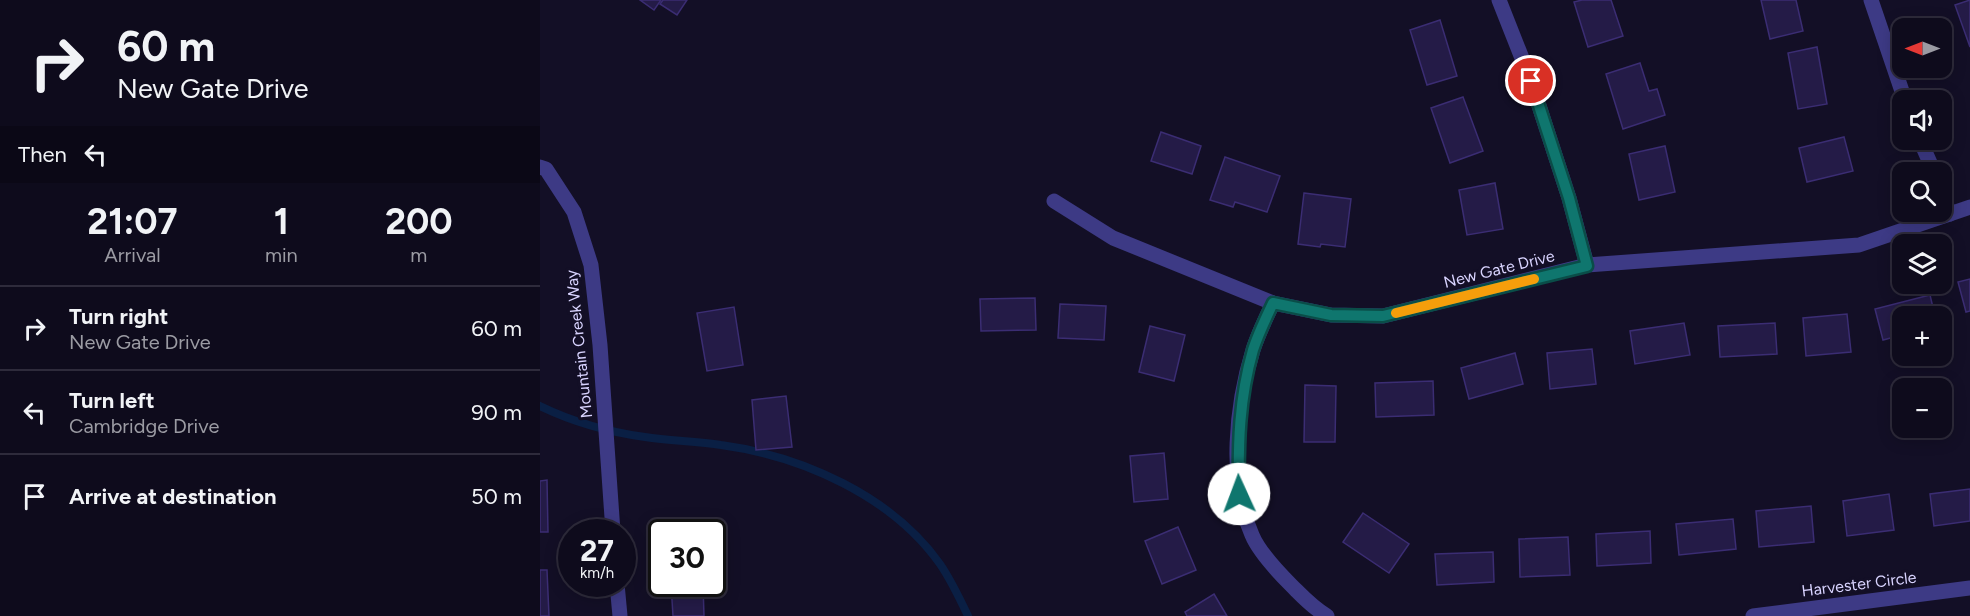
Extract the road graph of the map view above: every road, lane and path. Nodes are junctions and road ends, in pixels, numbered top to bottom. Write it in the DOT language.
graph roads {
  1 [pos="1499,0"];
  2 [pos="1871,0"];
  3 [pos="1902,90"];
  4 [pos="540,167"];
  5 [pos="1054,201"];
  6 [pos="1970,207"];
  7 [pos="1952,213"];
  8 [pos="1927,222"];
  9 [pos="1587,266"];
  10 [pos="1273,303"];
  11 [pos="612,519"];
  12 [pos="1970,588"];
  13 [pos="618,597"];
  14 [pos="620,616"];
  15 [pos="1327,616"];
  16 [pos="1753,616"];
  1 -- 9 [label="street"];
  2 -- 3 [label="street"];
  4 -- 11 [label="street, Mountain Creek Way"];
  5 -- 10 [label="street, New Gate Drive"];
  6 -- 7 [label="street, New Gate Drive"];
  8 -- 9 [label="street, New Gate Drive"];
  9 -- 10 [label="street, New Gate Drive"];
  10 -- 15 [label="street"];
  12 -- 16 [label="street, Harvester Circle"];
  13 -- 14 [label="street"];
}
